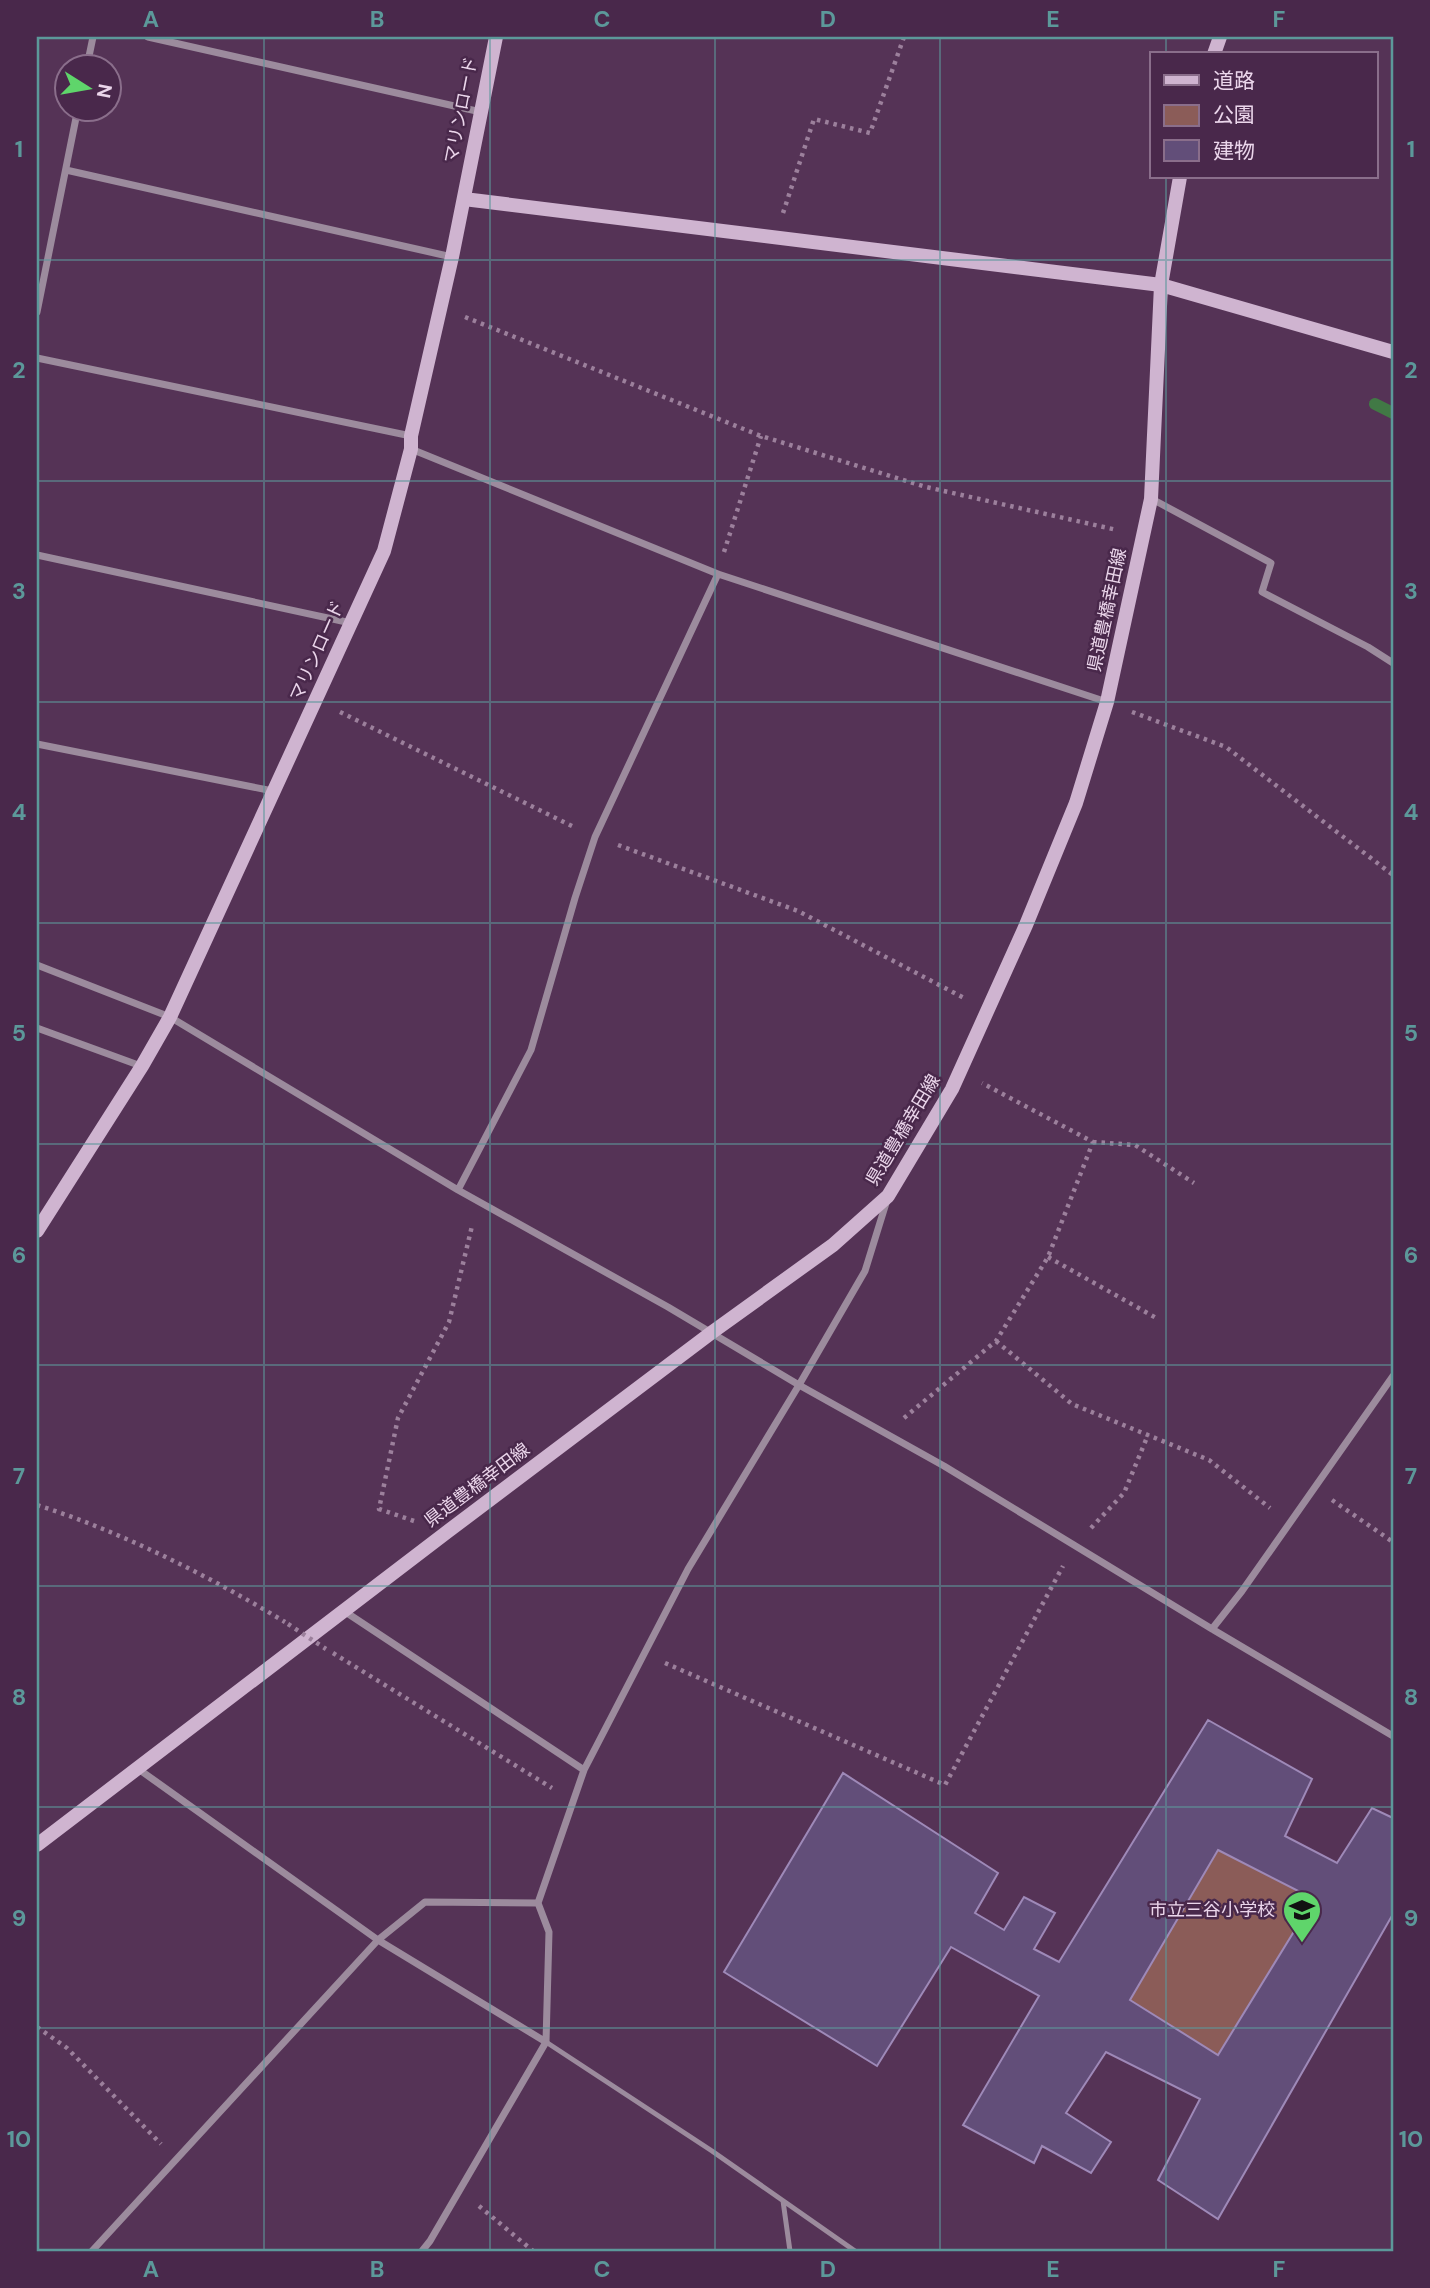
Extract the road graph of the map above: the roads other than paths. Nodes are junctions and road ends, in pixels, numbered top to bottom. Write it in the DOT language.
graph roads {
  1 [pos="148,37"];
  2 [pos="496,37"];
  3 [pos="481,112"];
  4 [pos="75,122"];
  5 [pos="66,170"];
  6 [pos="1180,178"];
  7 [pos="464,199"];
  8 [pos="452,257"];
  9 [pos="1161,285"];
  10 [pos="37,312"];
  11 [pos="1393,352"];
  12 [pos="37,358"];
  13 [pos="411,443"];
  14 [pos="1151,499"];
  15 [pos="37,555"];
  16 [pos="718,574"];
  17 [pos="351,622"];
  18 [pos="1393,663"];
  19 [pos="1107,702"];
  20 [pos="37,744"];
  21 [pos="274,791"];
  22 [pos="37,965"];
  23 [pos="170,1017"];
  24 [pos="37,1028"];
  25 [pos="142,1066"];
  26 [pos="458,1190"];
  27 [pos="888,1196"];
  28 [pos="37,1231"];
  29 [pos="711,1333"];
  30 [pos="1393,1376"];
  31 [pos="799,1385"];
  32 [pos="344,1611"];
  33 [pos="1212,1629"];
  34 [pos="1393,1736"];
  35 [pos="137,1768"];
  36 [pos="584,1770"];
  37 [pos="37,1844"];
  38 [pos="538,1903"];
  39 [pos="378,1940"];
  40 [pos="546,2042"];
  41 [pos="783,2201"];
  42 [pos="92,2251"];
  43 [pos="422,2251"];
  44 [pos="790,2251"];
  45 [pos="855,2251"];
  1 -- 3 [label="street"];
  2 -- 3 [label="street, マリンロード"];
  3 -- 7 [label="street, マリンロード"];
  4 -- 5 [label="street"];
  5 -- 8 [label="street"];
  5 -- 10 [label="street"];
  6 -- 9 [label="street, 県道豊橋幸田線"];
  7 -- 8 [label="street, マリンロード"];
  7 -- 9 [label="street"];
  8 -- 13 [label="street, マリンロード"];
  9 -- 11 [label="street"];
  9 -- 14 [label="street, 県道豊橋幸田線"];
  12 -- 13 [label="street"];
  13 -- 16 [label="street"];
  13 -- 17 [label="street, マリンロード"];
  14 -- 18 [label="street"];
  14 -- 19 [label="street, 県道豊橋幸田線"];
  15 -- 17 [label="street"];
  16 -- 19 [label="street"];
  16 -- 26 [label="street"];
  17 -- 21 [label="street, マリンロード"];
  19 -- 27 [label="street, 県道豊橋幸田線"];
  20 -- 21 [label="street"];
  21 -- 23 [label="street, マリンロード"];
  22 -- 23 [label="street"];
  23 -- 25 [label="street, マリンロード"];
  23 -- 26 [label="street"];
  24 -- 25 [label="street"];
  25 -- 28 [label="street, マリンロード"];
  26 -- 29 [label="street"];
  27 -- 29 [label="street, 県道豊橋幸田線"];
  27 -- 31 [label="street"];
  29 -- 31 [label="street"];
  29 -- 32 [label="street, 県道豊橋幸田線"];
  30 -- 33 [label="street"];
  31 -- 33 [label="street"];
  31 -- 36 [label="street"];
  32 -- 35 [label="street, 県道豊橋幸田線"];
  32 -- 36 [label="street"];
  33 -- 34 [label="street"];
  35 -- 37 [label="street, 県道豊橋幸田線"];
  35 -- 39 [label="street"];
  36 -- 38 [label="street"];
  38 -- 39 [label="street"];
  38 -- 40 [label="street"];
  39 -- 40 [label="street"];
  39 -- 42 [label="street"];
  40 -- 41 [label="lane"];
  40 -- 43 [label="street"];
  41 -- 44 [label="lane"];
  41 -- 45 [label="lane"];
}
